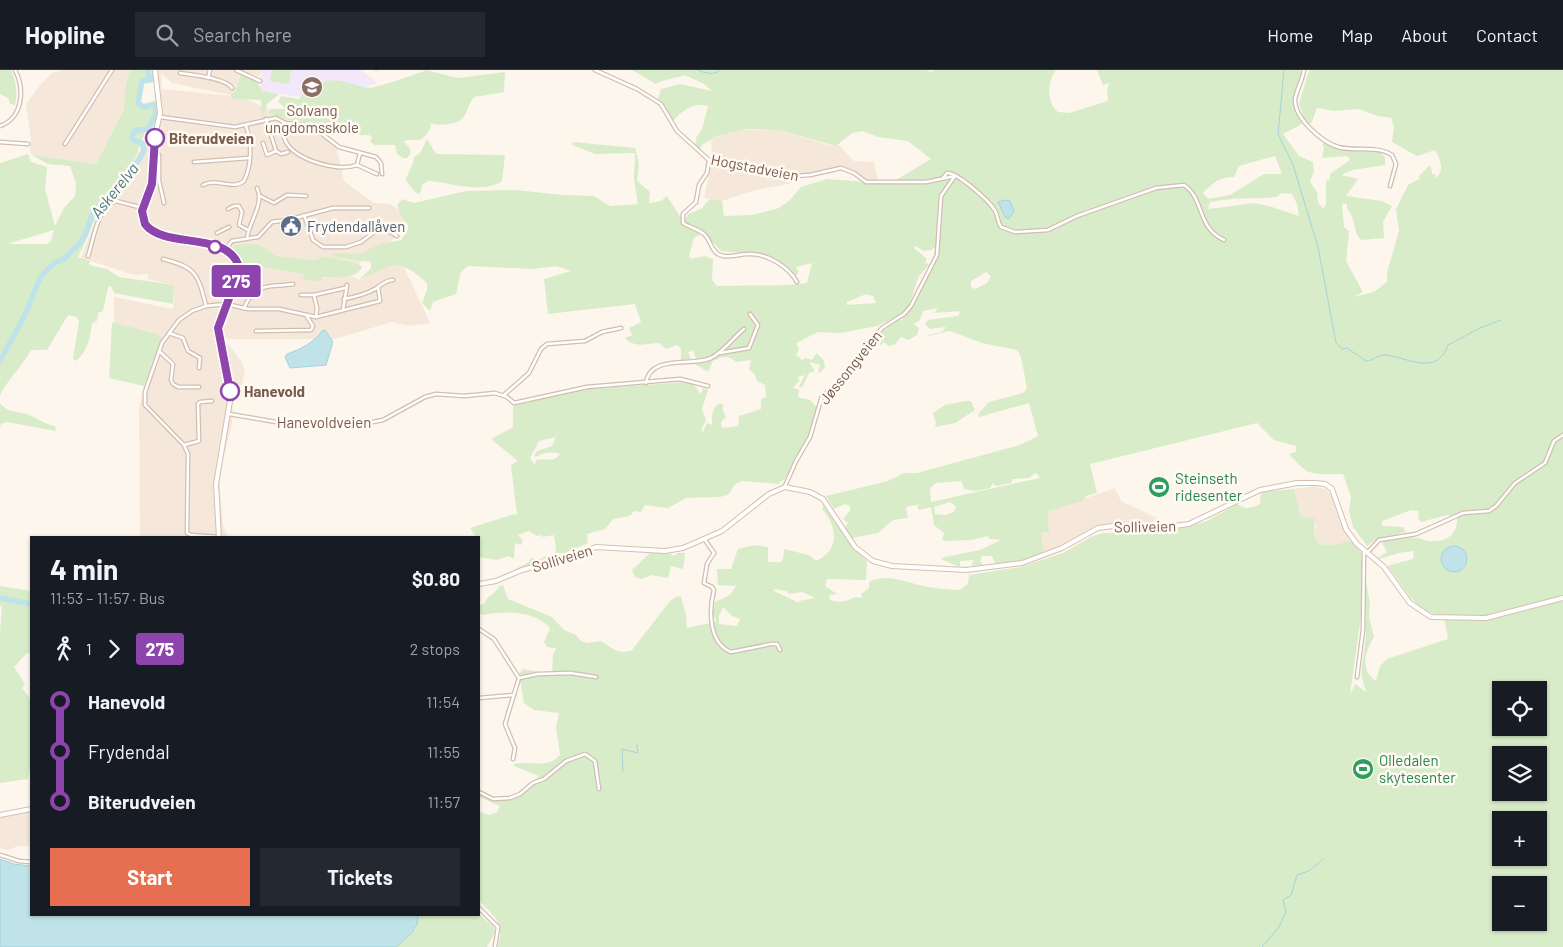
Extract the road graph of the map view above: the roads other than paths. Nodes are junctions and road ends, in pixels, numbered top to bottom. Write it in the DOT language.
graph roads {
  1 [pos="15,70"];
  2 [pos="112,70"];
  3 [pos="155,70"];
  4 [pos="210,70"];
  5 [pos="236,70"];
  6 [pos="596,70"];
  7 [pos="1304,70"];
  8 [pos="180,73"];
  9 [pos="208,78"];
  10 [pos="260,81"];
  11 [pos="232,88"];
  12 [pos="160,117"];
  13 [pos="266,119"];
  14 [pos="284,123"];
  15 [pos="0,126"];
  16 [pos="246,126"];
  17 [pos="0,142"];
  18 [pos="263,143"];
  19 [pos="28,144"];
  20 [pos="64,144"];
  21 [pos="153,149"];
  22 [pos="276,151"];
  23 [pos="288,152"];
  24 [pos="360,153"];
  25 [pos="249,158"];
  26 [pos="709,160"];
  27 [pos="194,162"];
  28 [pos="357,164"];
  29 [pos="377,174"];
  30 [pos="382,174"];
  31 [pos="955,176"];
  32 [pos="203,185"];
  33 [pos="1390,186"];
  34 [pos="257,188"];
  35 [pos="260,196"];
  36 [pos="306,196"];
  37 [pos="164,203"];
  38 [pos="143,208"];
  39 [pos="369,208"];
  40 [pos="228,209"];
  41 [pos="304,215"];
  42 [pos="229,227"];
  43 [pos="248,230"];
  44 [pos="217,233"];
  45 [pos="397,236"];
  46 [pos="247,239"];
  47 [pos="1224,240"];
  48 [pos="224,251"];
  49 [pos="88,256"];
  50 [pos="163,259"];
  51 [pos="393,280"];
  52 [pos="797,282"];
  53 [pos="294,284"];
  54 [pos="378,287"];
  55 [pos="301,295"];
  56 [pos="314,295"];
  57 [pos="344,299"];
  58 [pos="226,304"];
  59 [pos="206,306"];
  60 [pos="244,308"];
  61 [pos="343,310"];
  62 [pos="750,314"];
  63 [pos="306,315"];
  64 [pos="316,317"];
  65 [pos="621,328"];
  66 [pos="744,329"];
  67 [pos="256,331"];
  68 [pos="170,333"];
  69 [pos="159,351"];
  70 [pos="718,353"];
  71 [pos="199,368"];
  72 [pos="646,383"];
  73 [pos="708,386"];
  74 [pos="199,387"];
  75 [pos="504,395"];
  76 [pos="212,401"];
  77 [pos="228,414"];
  78 [pos="1563,435"];
  79 [pos="184,445"];
  80 [pos="785,487"];
  81 [pos="205,536"];
  82 [pos="219,536"];
  83 [pos="706,540"];
  84 [pos="1366,552"];
  85 [pos="480,584"];
  86 [pos="1563,598"];
  87 [pos="480,630"];
  88 [pos="780,650"];
  89 [pos="596,677"];
  90 [pos="1357,677"];
  91 [pos="519,678"];
  92 [pos="514,695"];
  93 [pos="480,698"];
  94 [pos="514,760"];
  95 [pos="599,789"];
  96 [pos="480,792"];
  97 [pos="30,809"];
  98 [pos="0,815"];
  99 [pos="0,855"];
  100 [pos="30,862"];
  101 [pos="480,909"];
  102 [pos="495,947"];
  1 -- 15 [label="street"];
  2 -- 20 [label="street"];
  3 -- 12 [label="street"];
  4 -- 9 [label="street"];
  5 -- 10 [label="street"];
  6 -- 26 [label="street, Hogstadveien"];
  7 -- 33 [label="street"];
  8 -- 9 [label="street"];
  9 -- 11 [label="street"];
  12 -- 16 [label="street"];
  12 -- 21 [label="street"];
  13 -- 14 [label="street"];
  13 -- 16 [label="street"];
  13 -- 22 [label="street"];
  14 -- 24 [label="street"];
  14 -- 28 [label="street"];
  16 -- 25 [label="street"];
  17 -- 19 [label="street"];
  18 -- 22 [label="street"];
  21 -- 37 [label="street"];
  21 -- 38 [label="street"];
  22 -- 23 [label="street"];
  24 -- 28 [label="street"];
  24 -- 30 [label="street"];
  25 -- 27 [label="street"];
  25 -- 32 [label="street"];
  26 -- 31 [label="street, Hogstadveien"];
  26 -- 52 [label="street"];
  28 -- 29 [label="street"];
  31 -- 47 [label="street"];
  31 -- 80 [label="street, Jøssongveien"];
  34 -- 35 [label="street"];
  35 -- 36 [label="street"];
  35 -- 43 [label="street"];
  38 -- 48 [label="street"];
  38 -- 49 [label="street"];
  39 -- 41 [label="street"];
  40 -- 43 [label="street"];
  41 -- 45 [label="street"];
  41 -- 46 [label="street"];
  42 -- 44 [label="street"];
  43 -- 46 [label="street"];
  46 -- 48 [label="street"];
  48 -- 58 [label="street"];
  50 -- 59 [label="street"];
  51 -- 54 [label="street"];
  53 -- 60 [label="street"];
  54 -- 57 [label="street"];
  54 -- 61 [label="street"];
  55 -- 56 [label="street"];
  56 -- 57 [label="street"];
  56 -- 64 [label="street"];
  57 -- 61 [label="street"];
  58 -- 59 [label="street"];
  58 -- 60 [label="street"];
  58 -- 77 [label="street"];
  59 -- 68 [label="street"];
  60 -- 63 [label="street"];
  61 -- 64 [label="street"];
  62 -- 70 [label="street"];
  63 -- 64 [label="street"];
  63 -- 67 [label="street"];
  65 -- 75 [label="street"];
  66 -- 70 [label="street"];
  68 -- 69 [label="street"];
  68 -- 71 [label="street"];
  69 -- 74 [label="street"];
  69 -- 79 [label="street"];
  70 -- 72 [label="street"];
  72 -- 73 [label="street, Hanevoldveien"];
  72 -- 75 [label="street, Hanevoldveien"];
  75 -- 77 [label="street, Hanevoldveien"];
  76 -- 79 [label="street"];
  77 -- 82 [label="street"];
  78 -- 84 [label="street"];
  79 -- 81 [label="street"];
  80 -- 83 [label="street, Solliveien"];
  80 -- 84 [label="street, Solliveien"];
  83 -- 85 [label="street, Solliveien"];
  83 -- 88 [label="street"];
  84 -- 86 [label="street, Solliveien"];
  84 -- 90 [label="street"];
  87 -- 91 [label="street"];
  89 -- 91 [label="street"];
  91 -- 92 [label="street"];
  92 -- 93 [label="street"];
  92 -- 94 [label="street"];
  95 -- 96 [label="street"];
  97 -- 98 [label="street"];
  99 -- 100 [label="street"];
  101 -- 102 [label="street"];
}
